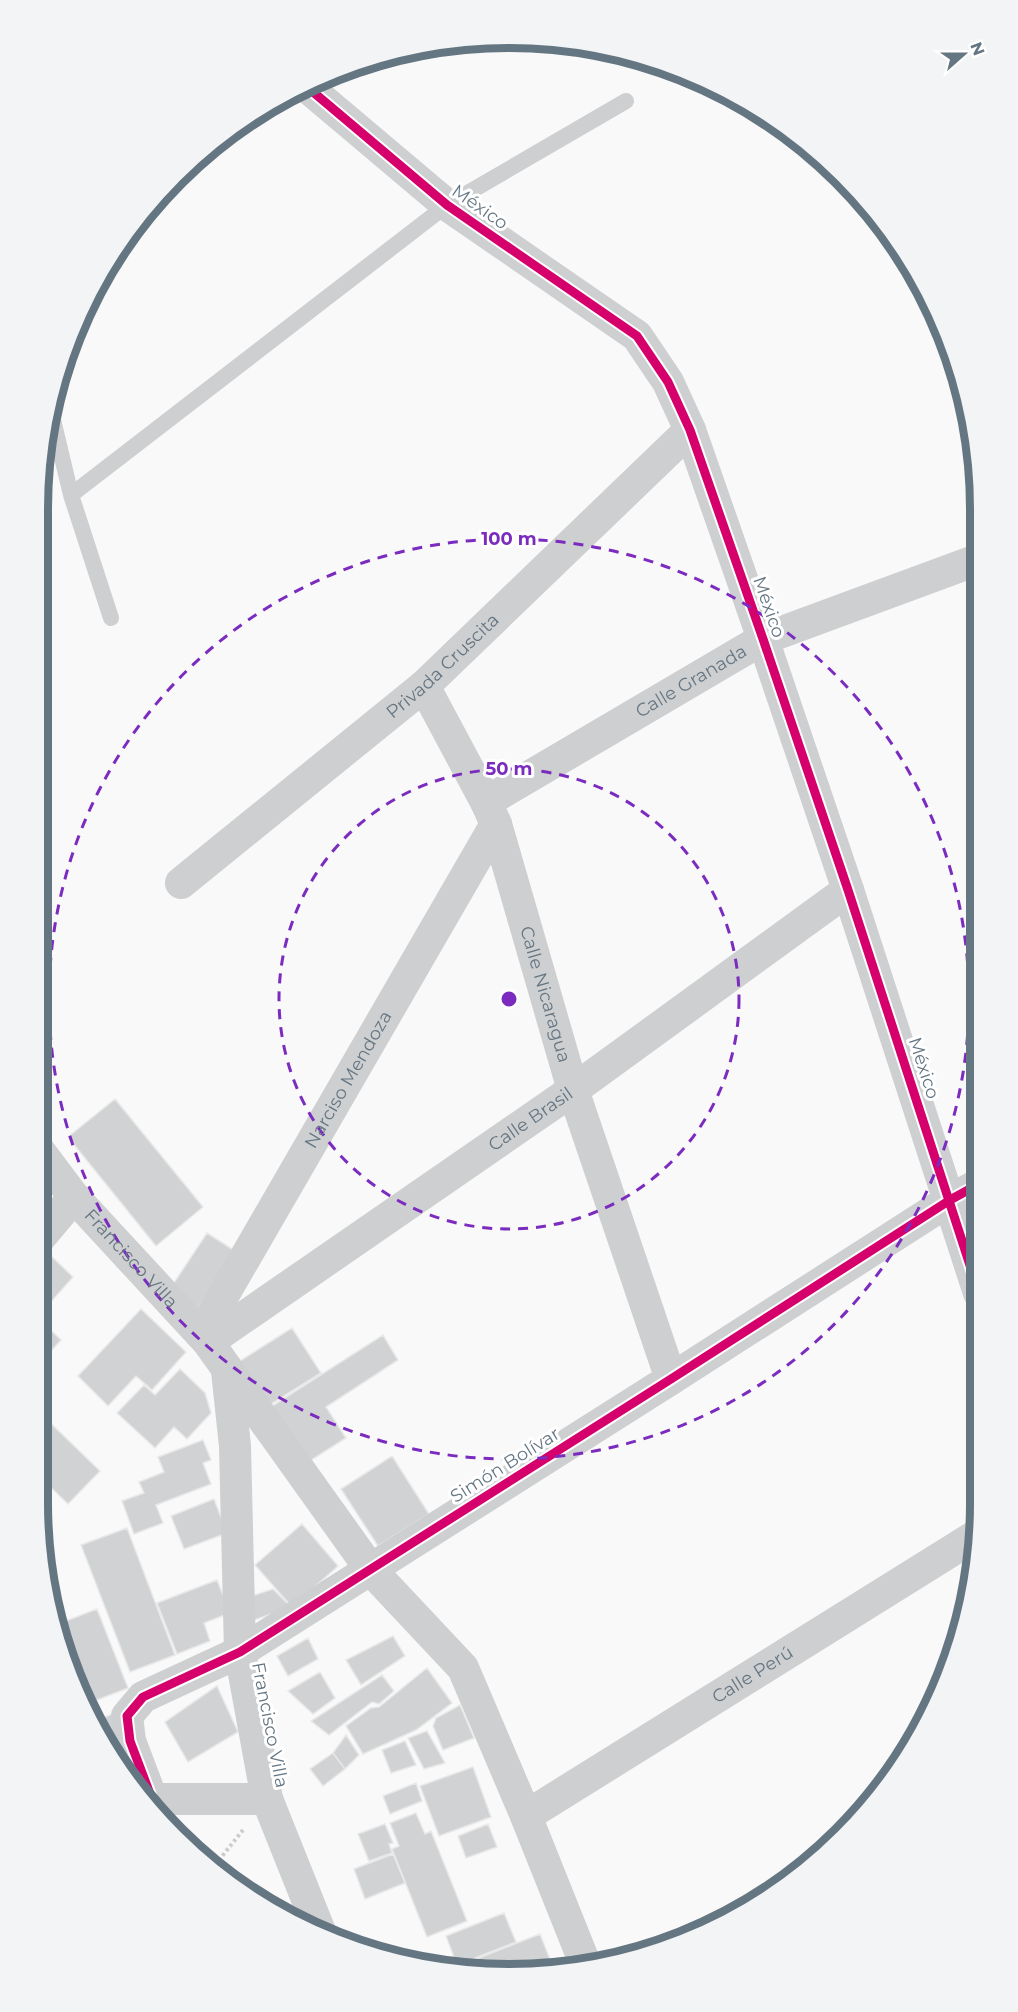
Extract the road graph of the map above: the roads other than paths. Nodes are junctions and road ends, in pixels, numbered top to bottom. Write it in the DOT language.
graph roads {
  1 [pos="313,92"];
  2 [pos="626,101"];
  3 [pos="447,206"];
  4 [pos="55,429"];
  5 [pos="690,430"];
  6 [pos="71,495"];
  7 [pos="970,563"];
  8 [pos="111,618"];
  9 [pos="763,639"];
  10 [pos="423,687"];
  11 [pos="491,813"];
  12 [pos="181,883"];
  13 [pos="848,890"];
  14 [pos="573,1090"];
  15 [pos="48,1162"];
  16 [pos="970,1189"];
  17 [pos="74,1197"];
  18 [pos="950,1200"];
  19 [pos="48,1228"];
  20 [pos="970,1264"];
  21 [pos="205,1338"];
  22 [pos="226,1368"];
  23 [pos="671,1379"];
  24 [pos="968,1540"];
  25 [pos="371,1570"];
  26 [pos="240,1652"];
  27 [pos="144,1785"];
  28 [pos="155,1799"];
  29 [pos="267,1799"];
  30 [pos="526,1816"];
  31 [pos="316,1921"];
  32 [pos="583,1958"];
  1 -- 3 [label="street, México"];
  2 -- 3 [label="lane, México"];
  3 -- 5 [label="street, México"];
  3 -- 6 [label="lane, México"];
  4 -- 6 [label="lane"];
  5 -- 9 [label="street, México"];
  5 -- 10 [label="street, Privada Cruscita"];
  6 -- 8 [label="lane"];
  7 -- 9 [label="street, Calle Granada"];
  9 -- 11 [label="street, Calle Granada"];
  9 -- 13 [label="street, México"];
  10 -- 11 [label="street, Calle Nicaragua"];
  10 -- 12 [label="street, Privada Cruscita"];
  11 -- 14 [label="street, Calle Nicaragua"];
  11 -- 21 [label="street, Narciso Mendoza"];
  13 -- 14 [label="street, Calle Brasil"];
  13 -- 18 [label="street, México"];
  14 -- 21 [label="street, Calle Brasil"];
  14 -- 23 [label="street, Calle Nicaragua"];
  15 -- 17 [label="street, Francisco Villa"];
  16 -- 18 [label="street, Simón Bolívar"];
  17 -- 19 [label="street"];
  17 -- 21 [label="street, Francisco Villa"];
  18 -- 20 [label="street, México"];
  18 -- 23 [label="street, Simón Bolívar"];
  21 -- 22 [label="street, Francisco Villa"];
  22 -- 25 [label="street, Francisco Villa"];
  22 -- 26 [label="street, Francisco Villa"];
  23 -- 25 [label="street, Simón Bolívar"];
  24 -- 30 [label="street, Calle Perú"];
  25 -- 26 [label="street, Simón Bolívar"];
  25 -- 30 [label="street, Francisco Villa"];
  26 -- 27 [label="street, Simón Bolívar"];
  26 -- 29 [label="street, Francisco Villa"];
  28 -- 29 [label="street"];
  29 -- 31 [label="street, Francisco Villa"];
  30 -- 32 [label="street, Francisco Villa"];
}
